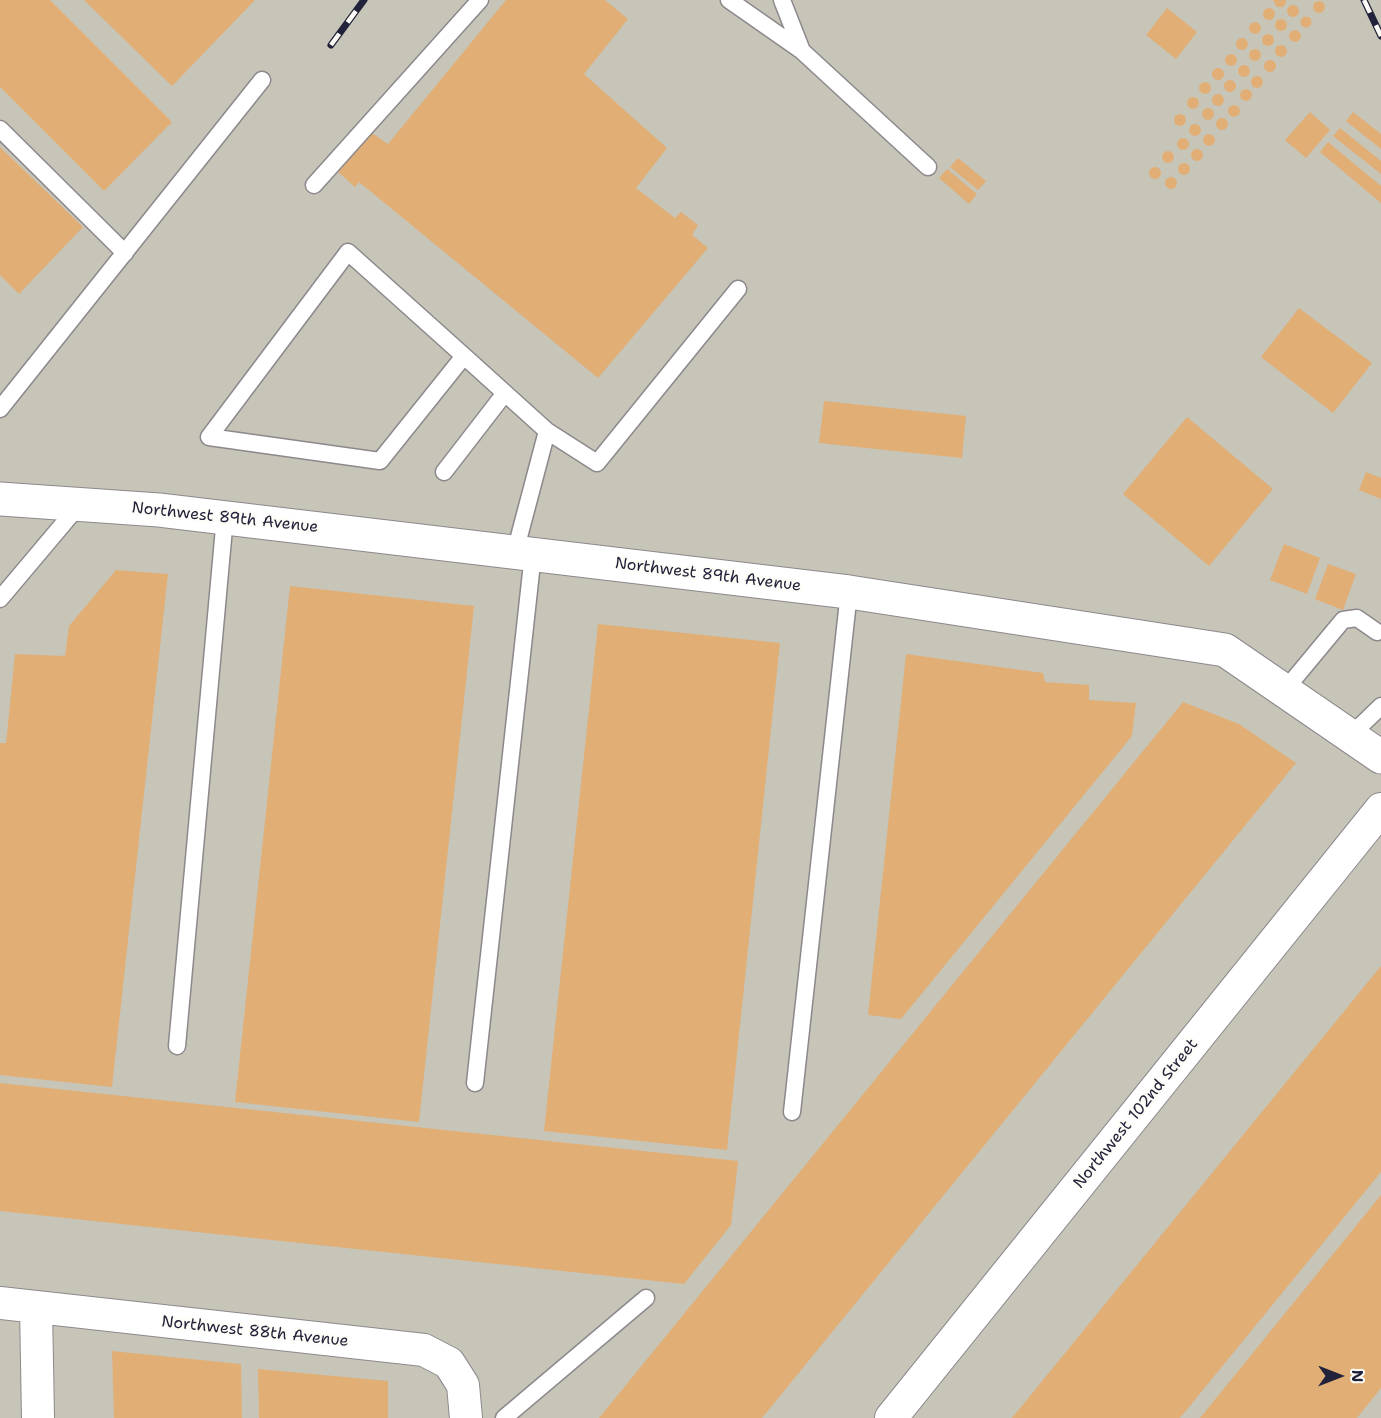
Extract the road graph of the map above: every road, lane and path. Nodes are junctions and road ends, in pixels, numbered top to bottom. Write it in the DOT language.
graph roads {
  1 [pos="480,0"];
  2 [pos="729,0"];
  3 [pos="782,0"];
  4 [pos="802,51"];
  5 [pos="262,80"];
  6 [pos="0,129"];
  7 [pos="928,167"];
  8 [pos="314,185"];
  9 [pos="125,253"];
  10 [pos="738,289"];
  11 [pos="464,356"];
  12 [pos="505,393"];
  13 [pos="0,410"];
  14 [pos="547,431"];
  15 [pos="444,472"];
  16 [pos="0,499"];
  17 [pos="80,504"];
  18 [pos="225,517"];
  19 [pos="524,553"];
  20 [pos="849,592"];
  21 [pos="0,599"];
  22 [pos="1380,631"];
  23 [pos="1284,691"];
  24 [pos="1381,706"];
  25 [pos="1350,736"];
  26 [pos="1381,757"];
  27 [pos="1381,809"];
  28 [pos="177,1047"];
  29 [pos="475,1083"];
  30 [pos="792,1112"];
  31 [pos="645,1298"];
  32 [pos="0,1303"];
  33 [pos="36,1307"];
  34 [pos="38,1418"];
  35 [pos="466,1418"];
  36 [pos="504,1418"];
  37 [pos="891,1418"];
  1 -- 8 [label="lane"];
  2 -- 4 [label="lane"];
  3 -- 4 [label="lane"];
  4 -- 7 [label="lane"];
  5 -- 9 [label="lane"];
  6 -- 9 [label="lane"];
  9 -- 13 [label="lane"];
  10 -- 14 [label="lane"];
  11 -- 11 [label="lane"];
  11 -- 12 [label="lane"];
  12 -- 14 [label="lane"];
  12 -- 15 [label="lane"];
  14 -- 19 [label="lane"];
  16 -- 17 [label="street, Northwest 89th Avenue"];
  17 -- 18 [label="street, Northwest 89th Avenue"];
  17 -- 21 [label="lane"];
  18 -- 19 [label="street, Northwest 89th Avenue"];
  18 -- 28 [label="lane"];
  19 -- 20 [label="street, Northwest 89th Avenue"];
  19 -- 29 [label="lane"];
  20 -- 23 [label="street, Northwest 89th Avenue"];
  20 -- 30 [label="lane"];
  22 -- 23 [label="lane"];
  23 -- 25 [label="street, Northwest 89th Avenue"];
  24 -- 25 [label="lane"];
  25 -- 26 [label="street, Northwest 89th Avenue"];
  27 -- 37 [label="street, Northwest 102nd Street"];
  31 -- 36 [label="lane"];
  32 -- 33 [label="street, Northwest 88th Avenue"];
  33 -- 34 [label="street"];
  33 -- 35 [label="street, Northwest 88th Avenue"];
}
